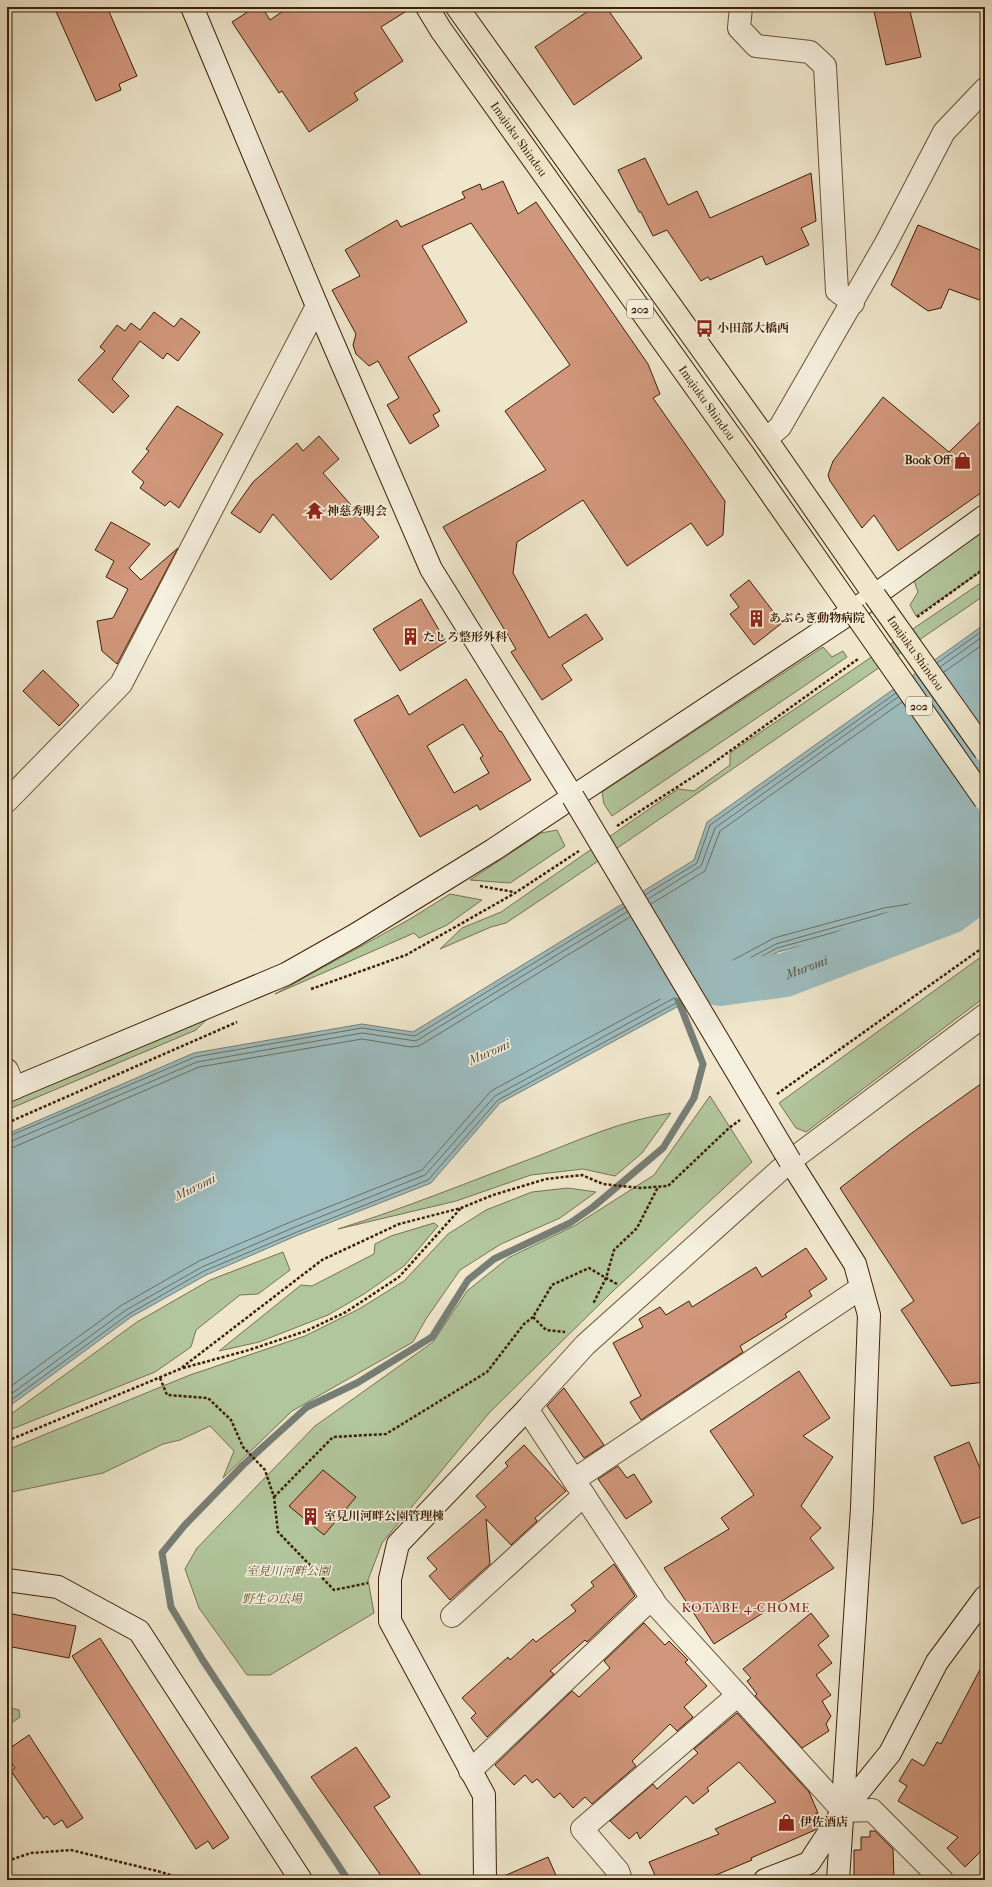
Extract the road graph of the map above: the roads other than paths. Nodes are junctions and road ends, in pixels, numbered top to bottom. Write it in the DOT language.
graph roads {
  1 [pos="192,7"];
  2 [pos="427,7"];
  3 [pos="457,7"];
  4 [pos="741,7"];
  5 [pos="985,89"];
  6 [pos="853,303"];
  7 [pos="318,306"];
  8 [pos="766,439"];
  9 [pos="985,516"];
  10 [pos="874,596"];
  11 [pos="853,611"];
  12 [pos="985,751"];
  13 [pos="572,797"];
  14 [pos="985,800"];
  15 [pos="7,801"];
  16 [pos="985,1015"];
  17 [pos="10,1083"];
  18 [pos="790,1161"];
  19 [pos="861,1288"];
  20 [pos="527,1409"];
  21 [pos="579,1487"];
  22 [pos="7,1580"];
  23 [pos="985,1597"];
  24 [pos="652,1598"];
  25 [pos="452,1616"];
  26 [pos="738,1695"];
  27 [pos="470,1770"];
  28 [pos="844,1811"];
  29 [pos="301,1880"];
  30 [pos="485,1880"];
  31 [pos="621,1880"];
  32 [pos="765,1880"];
  33 [pos="838,1880"];
  34 [pos="942,1880"];
  1 -- 7 [label="street"];
  2 -- 11 [label="highway, Imajuku Shindou / 202"];
  3 -- 8 [label="highway, Imajuku Shindou / 202"];
  4 -- 6 [label="street"];
  5 -- 6 [label="street"];
  6 -- 8 [label="street"];
  7 -- 13 [label="street"];
  7 -- 15 [label="street"];
  8 -- 10 [label="highway, Imajuku Shindou / 202"];
  9 -- 10 [label="street"];
  10 -- 11 [label="street"];
  10 -- 12 [label="highway, Imajuku Shindou / 202, bridge"];
  11 -- 13 [label="street"];
  11 -- 14 [label="highway, Imajuku Shindou / 202, bridge"];
  13 -- 17 [label="street"];
  13 -- 18 [label="street, bridge"];
  16 -- 18 [label="street"];
  18 -- 19 [label="street"];
  18 -- 20 [label="street"];
  19 -- 21 [label="street"];
  19 -- 28 [label="street"];
  20 -- 21 [label="street"];
  20 -- 27 [label="street"];
  21 -- 24 [label="street"];
  21 -- 25 [label="street"];
  22 -- 29 [label="street"];
  23 -- 28 [label="street"];
  24 -- 26 [label="street"];
  24 -- 27 [label="street"];
  26 -- 28 [label="street"];
  26 -- 31 [label="street"];
  27 -- 30 [label="street"];
  28 -- 32 [label="street"];
  28 -- 33 [label="street"];
  28 -- 34 [label="street"];
}
